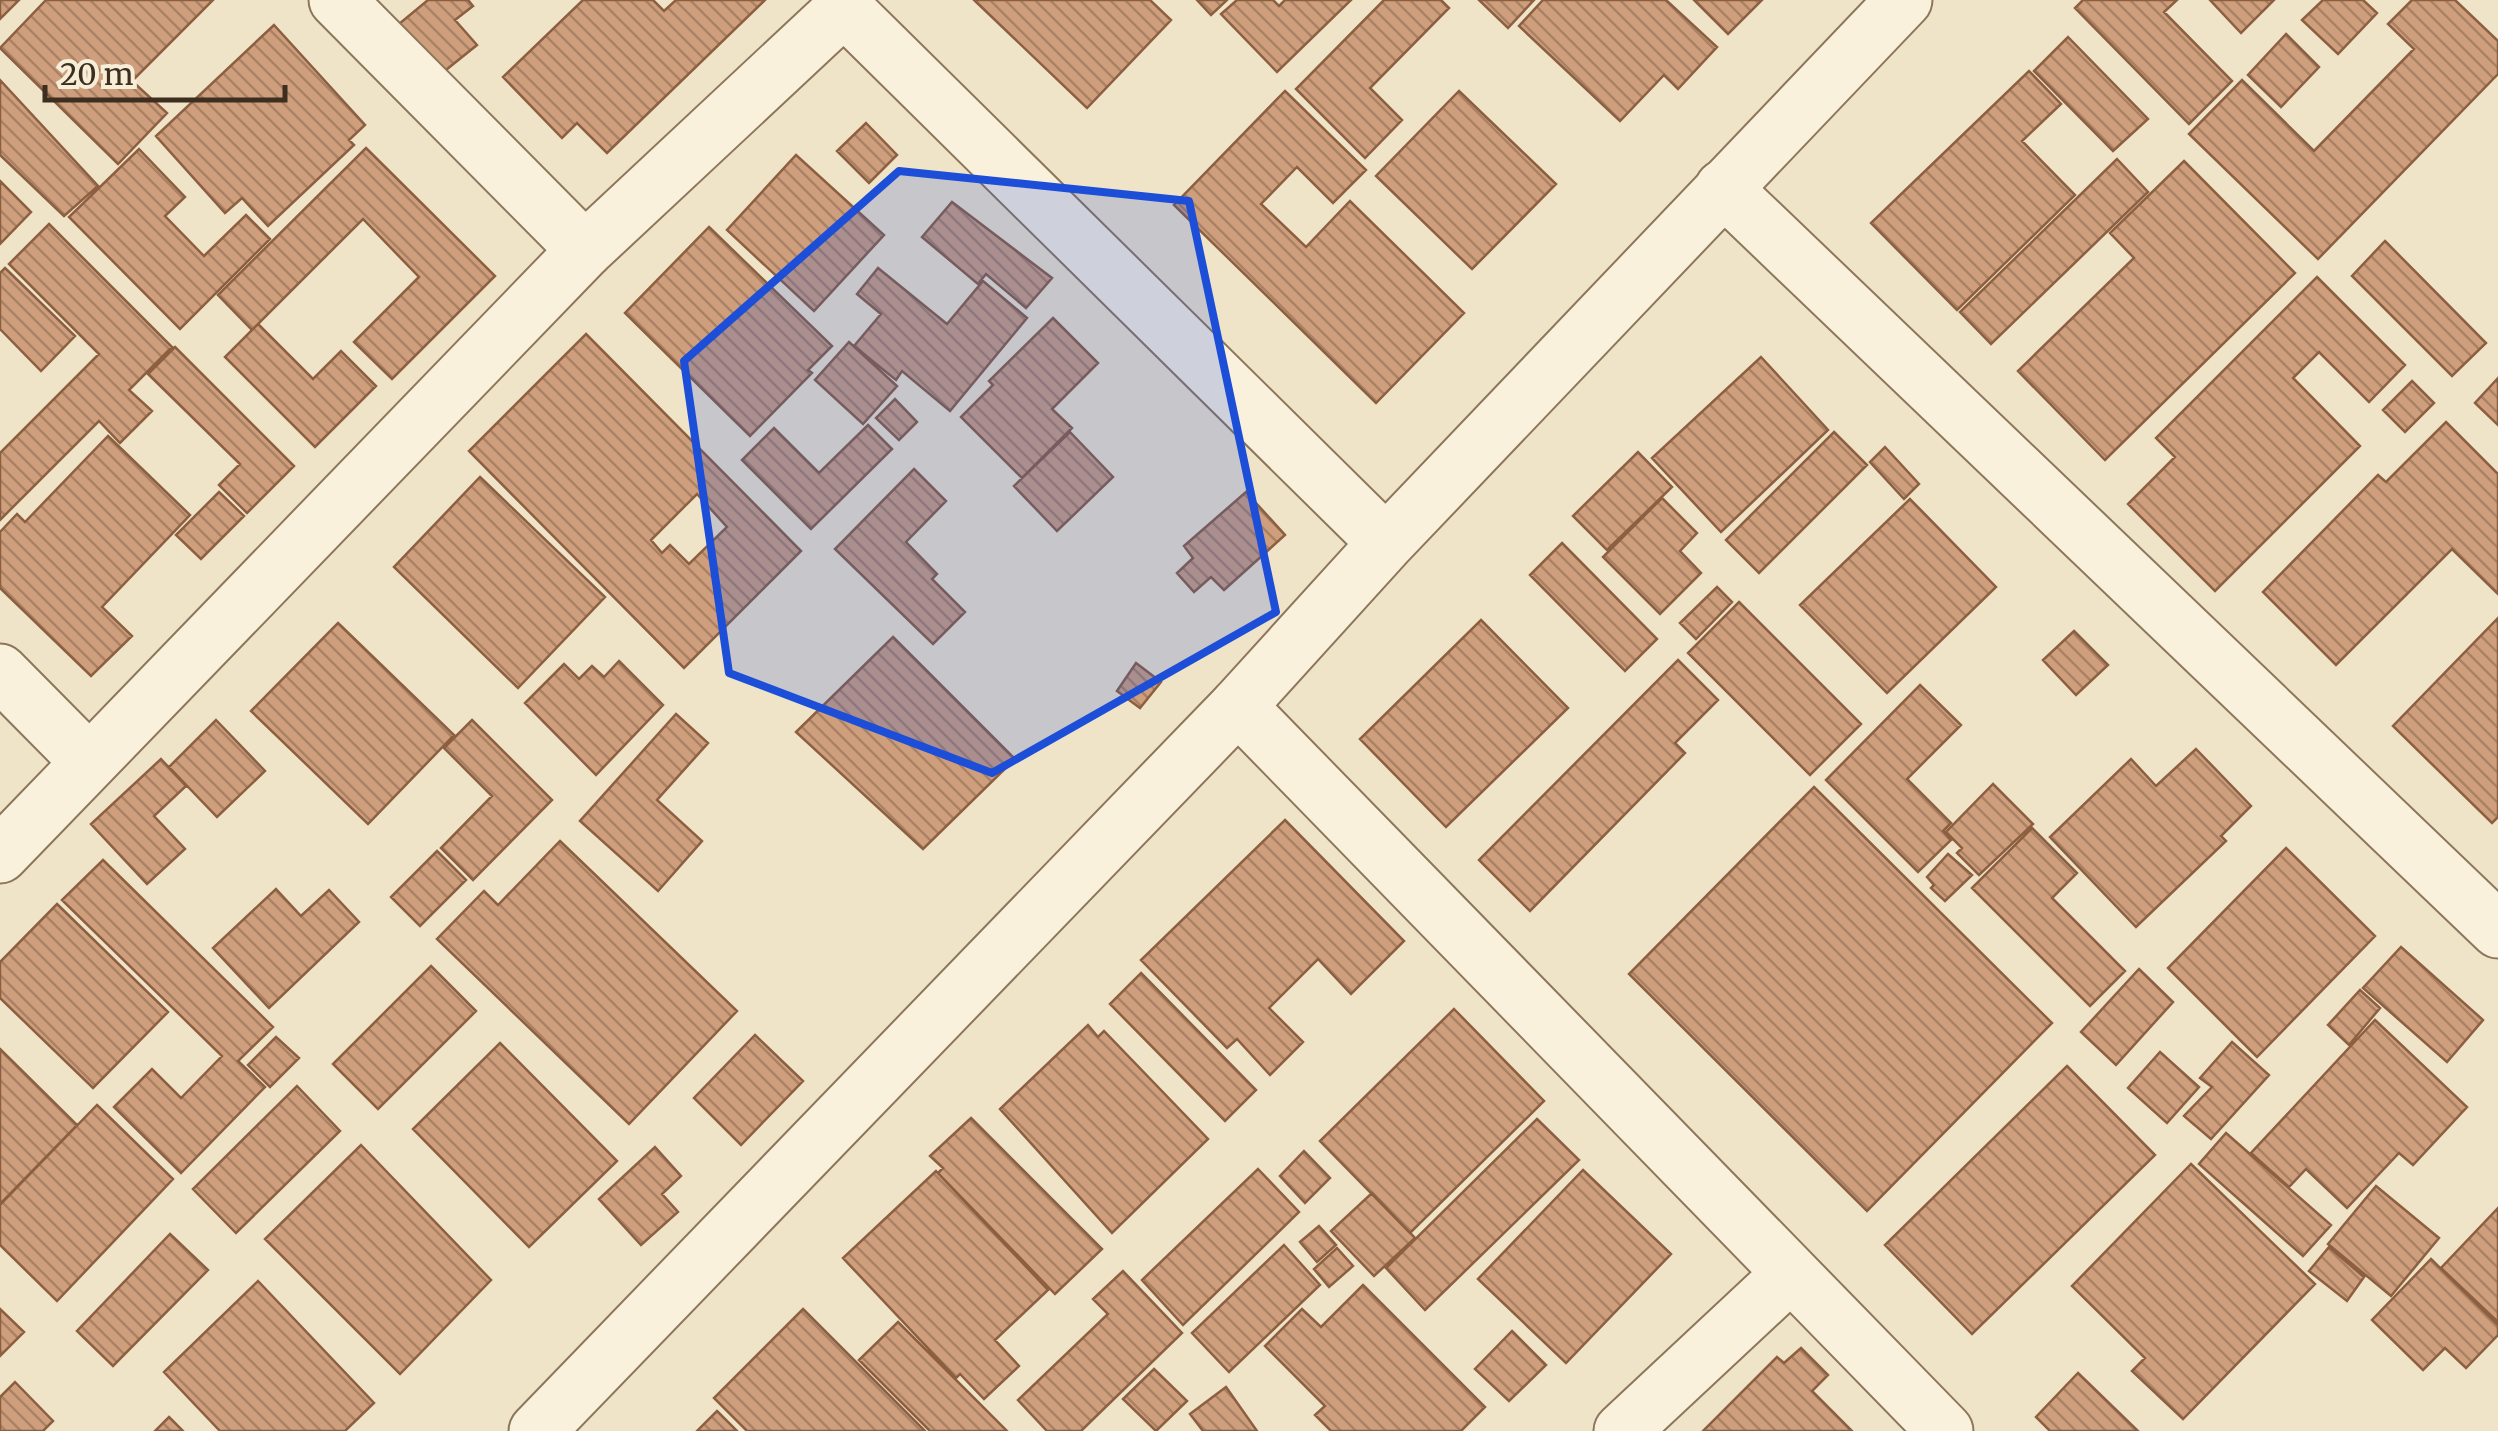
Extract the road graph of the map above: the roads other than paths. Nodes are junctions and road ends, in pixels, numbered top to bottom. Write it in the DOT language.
graph roads {
  1 [pos="337,0"];
  2 [pos="1904,0"];
  3 [pos="848,4"];
  4 [pos="1722,188"];
  5 [pos="585,250"];
  6 [pos="1386,543"];
  7 [pos="0,672"];
  8 [pos="1238,706"];
  9 [pos="90,762"];
  10 [pos="0,856"];
  11 [pos="2498,930"];
  12 [pos="1789,1275"];
  13 [pos="537,1431"];
  14 [pos="1622,1431"];
  15 [pos="1944,1431"];
  1 -- 5 [label="street"];
  2 -- 4 [label="street"];
  3 -- 5 [label="street"];
  3 -- 6 [label="street"];
  4 -- 6 [label="street"];
  4 -- 11 [label="street"];
  5 -- 9 [label="street"];
  6 -- 8 [label="street"];
  7 -- 9 [label="street"];
  8 -- 12 [label="street"];
  8 -- 13 [label="street"];
  9 -- 10 [label="street"];
  12 -- 14 [label="street"];
  12 -- 15 [label="street"];
}
